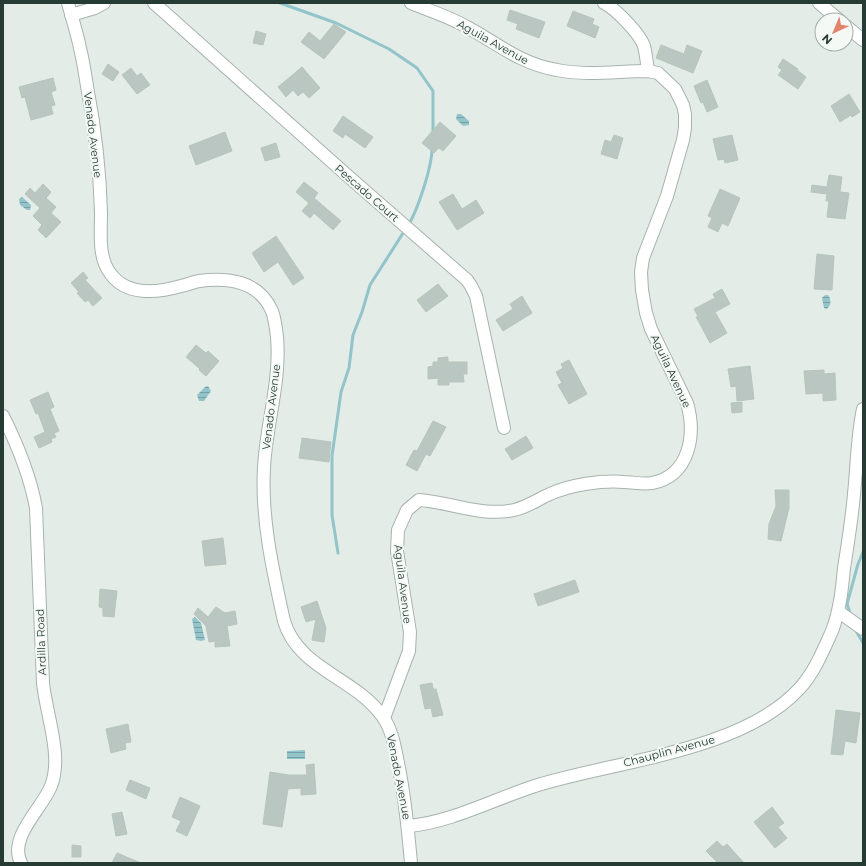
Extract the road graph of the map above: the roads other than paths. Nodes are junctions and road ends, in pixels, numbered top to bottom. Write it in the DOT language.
graph roads {
  1 [pos="68,3"];
  2 [pos="104,3"];
  3 [pos="154,3"];
  4 [pos="411,3"];
  5 [pos="604,3"];
  6 [pos="819,3"];
  7 [pos="830,12"];
  8 [pos="71,15"];
  9 [pos="854,33"];
  10 [pos="863,40"];
  11 [pos="648,71"];
  12 [pos="863,409"];
  13 [pos="3,416"];
  14 [pos="504,428"];
  15 [pos="839,612"];
  16 [pos="863,629"];
  17 [pos="384,718"];
  18 [pos="409,826"];
  19 [pos="21,863"];
  20 [pos="411,863"];
  1 -- 8 [label="street, Venado Avenue"];
  2 -- 8 [label="street"];
  3 -- 14 [label="street, Pescado Court"];
  4 -- 11 [label="street, Aguila Avenue"];
  5 -- 11 [label="street"];
  6 -- 7 [label="street"];
  8 -- 17 [label="street, Venado Avenue"];
  9 -- 10 [label="street"];
  11 -- 17 [label="street, Aguila Avenue"];
  12 -- 15 [label="street, Chauplin Avenue"];
  13 -- 19 [label="street, Ardilla Road"];
  15 -- 16 [label="street"];
  15 -- 18 [label="street, Chauplin Avenue"];
  17 -- 18 [label="street, Venado Avenue"];
  18 -- 20 [label="street, Venado Avenue"];
}
